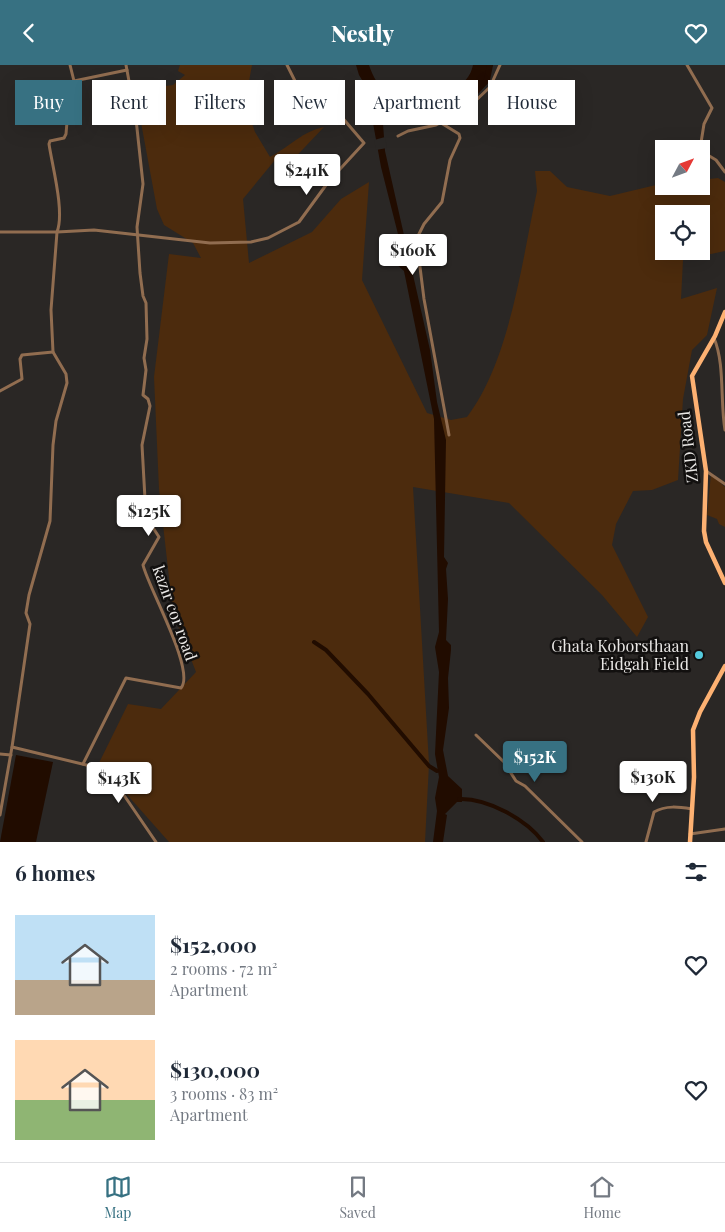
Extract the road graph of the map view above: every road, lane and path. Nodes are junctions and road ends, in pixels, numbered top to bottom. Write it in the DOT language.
graph roads {
  1 [pos="70,65"];
  2 [pos="126,65"];
  3 [pos="500,65"];
  4 [pos="687,65"];
  5 [pos="288,67"];
  6 [pos="127,70"];
  7 [pos="74,80"];
  8 [pos="79,80"];
  9 [pos="478,100"];
  10 [pos="67,125"];
  11 [pos="435,125"];
  12 [pos="445,125"];
  13 [pos="398,136"];
  14 [pos="702,140"];
  15 [pos="710,156"];
  16 [pos="725,171"];
  17 [pos="0,232"];
  18 [pos="57,232"];
  19 [pos="138,236"];
  20 [pos="725,312"];
  21 [pos="714,338"];
  22 [pos="53,352"];
  23 [pos="0,391"];
  24 [pos="725,430"];
  25 [pos="449,435"];
  26 [pos="706,471"];
  27 [pos="725,484"];
  28 [pos="725,583"];
  29 [pos="725,666"];
  30 [pos="476,735"];
  31 [pos="12,747"];
  32 [pos="0,754"];
  33 [pos="11,755"];
  34 [pos="83,764"];
  35 [pos="692,809"];
  36 [pos="0,815"];
  37 [pos="725,829"];
  38 [pos="690,834"];
  39 [pos="156,842"];
  40 [pos="582,842"];
  41 [pos="646,842"];
  42 [pos="690,842"];
  1 -- 7 [label="street"];
  2 -- 6 [label="street"];
  3 -- 9 [label="street"];
  4 -- 14 [label="street"];
  5 -- 19 [label="street"];
  6 -- 8 [label="street"];
  6 -- 19 [label="street"];
  10 -- 18 [label="street"];
  11 -- 13 [label="street"];
  12 -- 25 [label="street"];
  15 -- 16 [label="street"];
  17 -- 18 [label="street"];
  18 -- 19 [label="street"];
  18 -- 22 [label="street"];
  19 -- 34 [label="street, kazir cor road"];
  20 -- 21 [label="main road, ZKD Road"];
  21 -- 24 [label="street"];
  21 -- 26 [label="main road, ZKD Road"];
  22 -- 23 [label="street"];
  22 -- 31 [label="street"];
  26 -- 27 [label="street"];
  26 -- 28 [label="main road, ZKD Road"];
  29 -- 35 [label="main road"];
  30 -- 40 [label="street"];
  31 -- 33 [label="street"];
  31 -- 34 [label="street"];
  32 -- 33 [label="street"];
  33 -- 36 [label="street"];
  34 -- 39 [label="street"];
  35 -- 38 [label="main road"];
  35 -- 41 [label="street"];
  37 -- 38 [label="street"];
  38 -- 42 [label="main road"];
}
